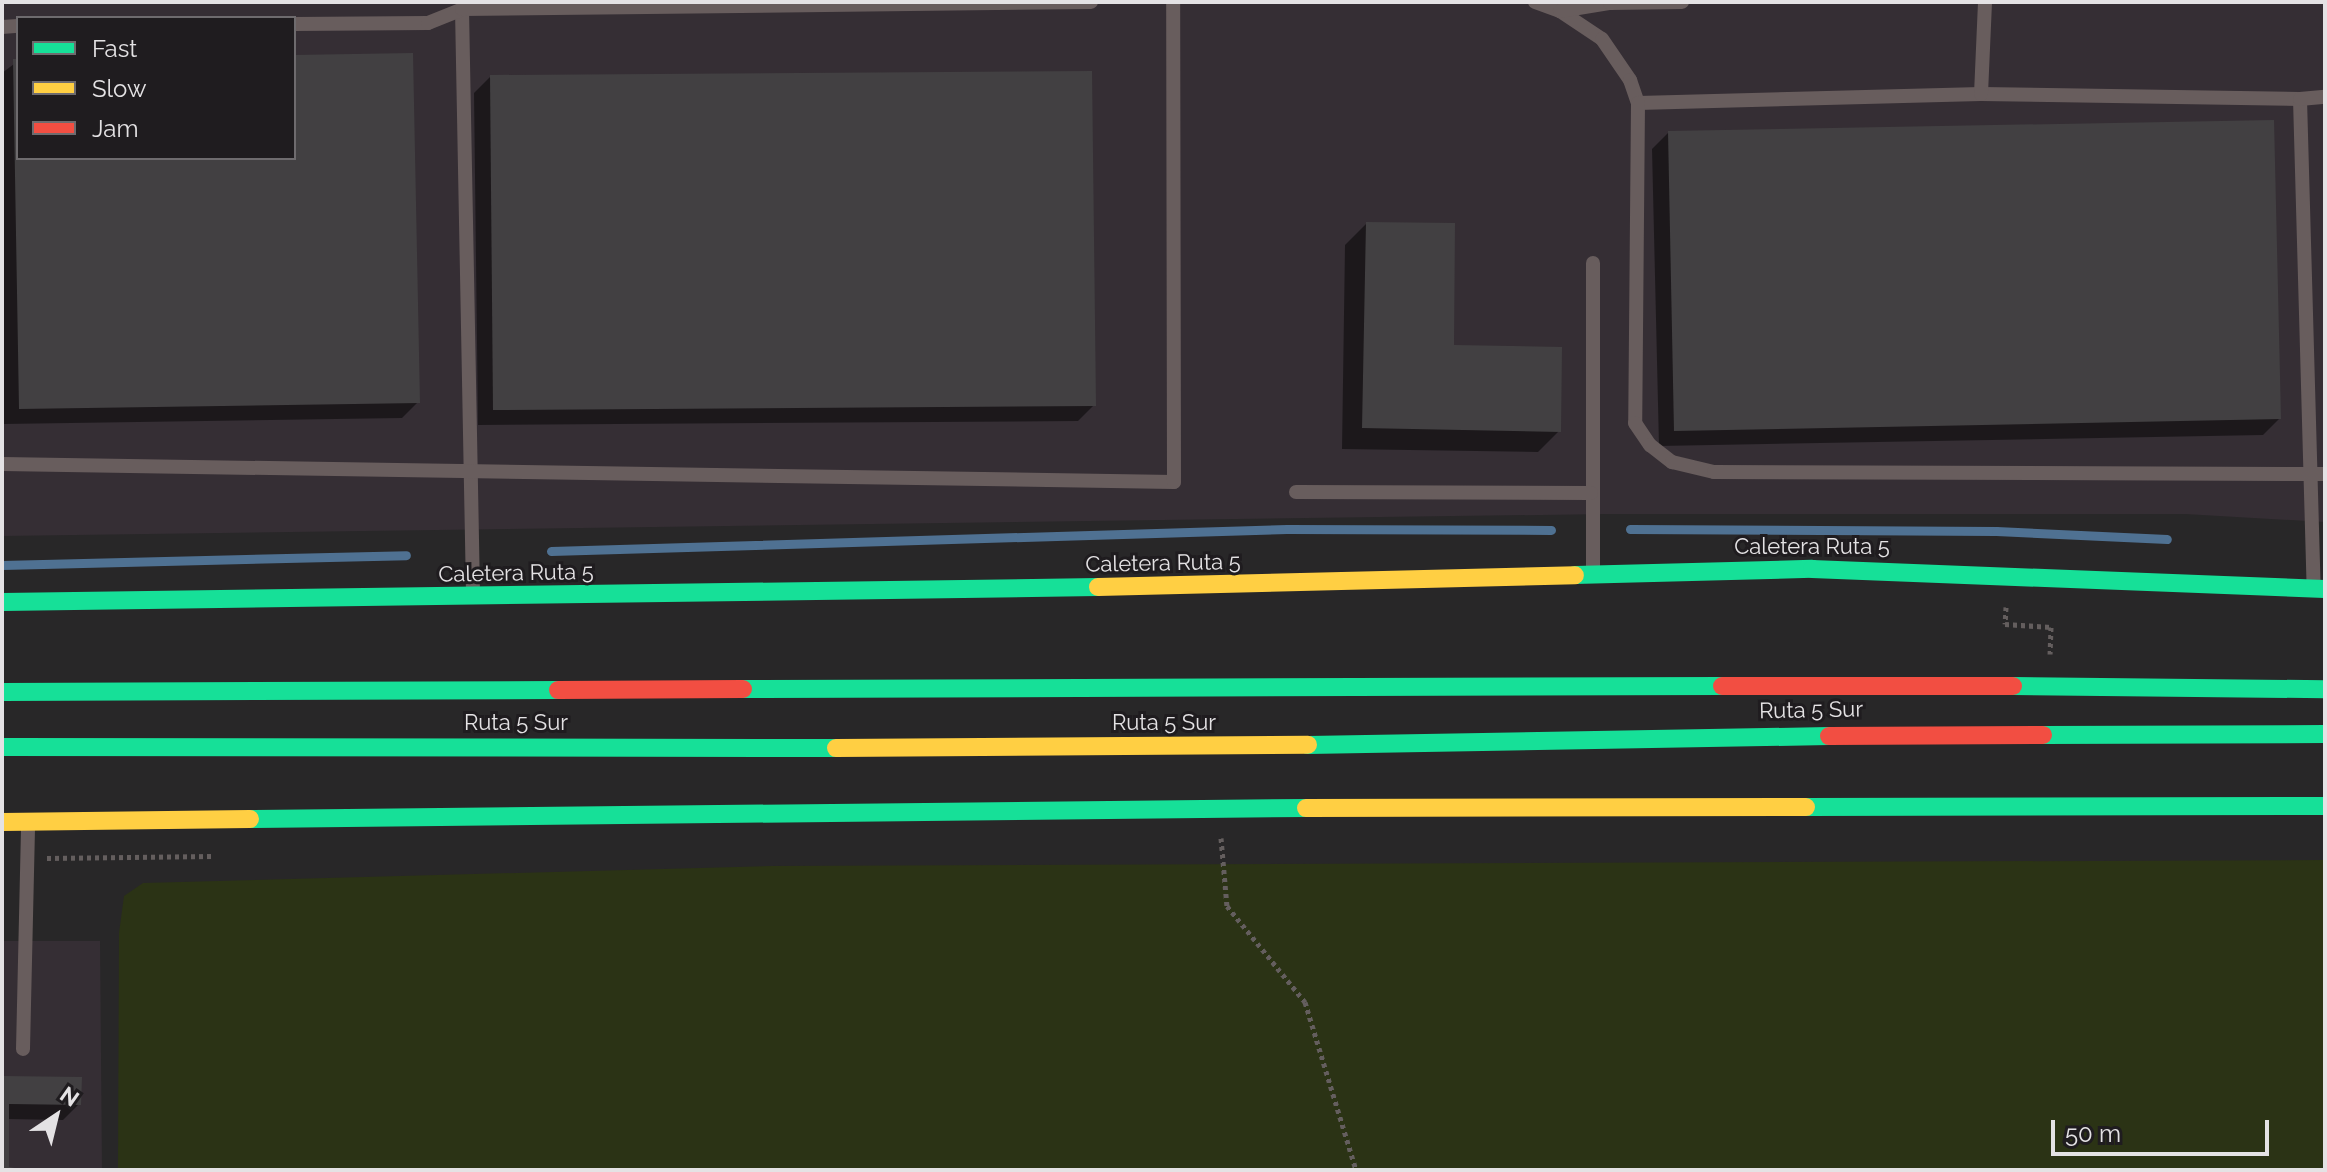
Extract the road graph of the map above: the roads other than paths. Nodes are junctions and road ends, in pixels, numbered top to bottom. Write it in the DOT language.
graph roads {
  1 [pos="1091,2"];
  2 [pos="1173,2"];
  3 [pos="1536,2"];
  4 [pos="1682,2"];
  5 [pos="1985,2"];
  6 [pos="479,6"];
  7 [pos="462,9"];
  8 [pos="1560,11"];
  9 [pos="296,24"];
  10 [pos="1981,94"];
  11 [pos="2325,97"];
  12 [pos="2300,99"];
  13 [pos="1638,103"];
  14 [pos="1593,263"];
  15 [pos="2,464"];
  16 [pos="469,471"];
  17 [pos="2325,474"];
  18 [pos="2309,475"];
  19 [pos="1296,492"];
  20 [pos="1591,493"];
  21 [pos="1593,572"];
  22 [pos="2320,589"];
  23 [pos="473,597"];
  24 [pos="2,602"];
  25 [pos="2325,689"];
  26 [pos="2,692"];
  27 [pos="2325,734"];
  28 [pos="2,747"];
  29 [pos="2325,806"];
  30 [pos="2,822"];
  31 [pos="28,822"];
  32 [pos="23,1049"];
  1 -- 6 [label="lane"];
  2 -- 16 [label="lane"];
  3 -- 8 [label="lane"];
  4 -- 8 [label="lane"];
  5 -- 10 [label="lane"];
  6 -- 7 [label="lane"];
  7 -- 9 [label="lane"];
  7 -- 16 [label="lane"];
  8 -- 13 [label="lane"];
  10 -- 12 [label="lane"];
  10 -- 13 [label="lane"];
  11 -- 12 [label="lane"];
  12 -- 18 [label="lane"];
  13 -- 18 [label="lane"];
  14 -- 20 [label="lane"];
  15 -- 16 [label="lane"];
  16 -- 23 [label="lane"];
  17 -- 18 [label="lane"];
  18 -- 22 [label="lane"];
  19 -- 20 [label="lane"];
  20 -- 21 [label="lane"];
  21 -- 22 [label="main road, Caletera Ruta 5"];
  21 -- 23 [label="main road, Caletera Ruta 5"];
  23 -- 24 [label="main road, Caletera Ruta 5"];
  25 -- 26 [label="main road, Ruta 5 Sur"];
  27 -- 28 [label="main road, Ruta 5 Sur"];
  29 -- 31 [label="main road"];
  30 -- 31 [label="main road"];
  31 -- 32 [label="lane"];
}
